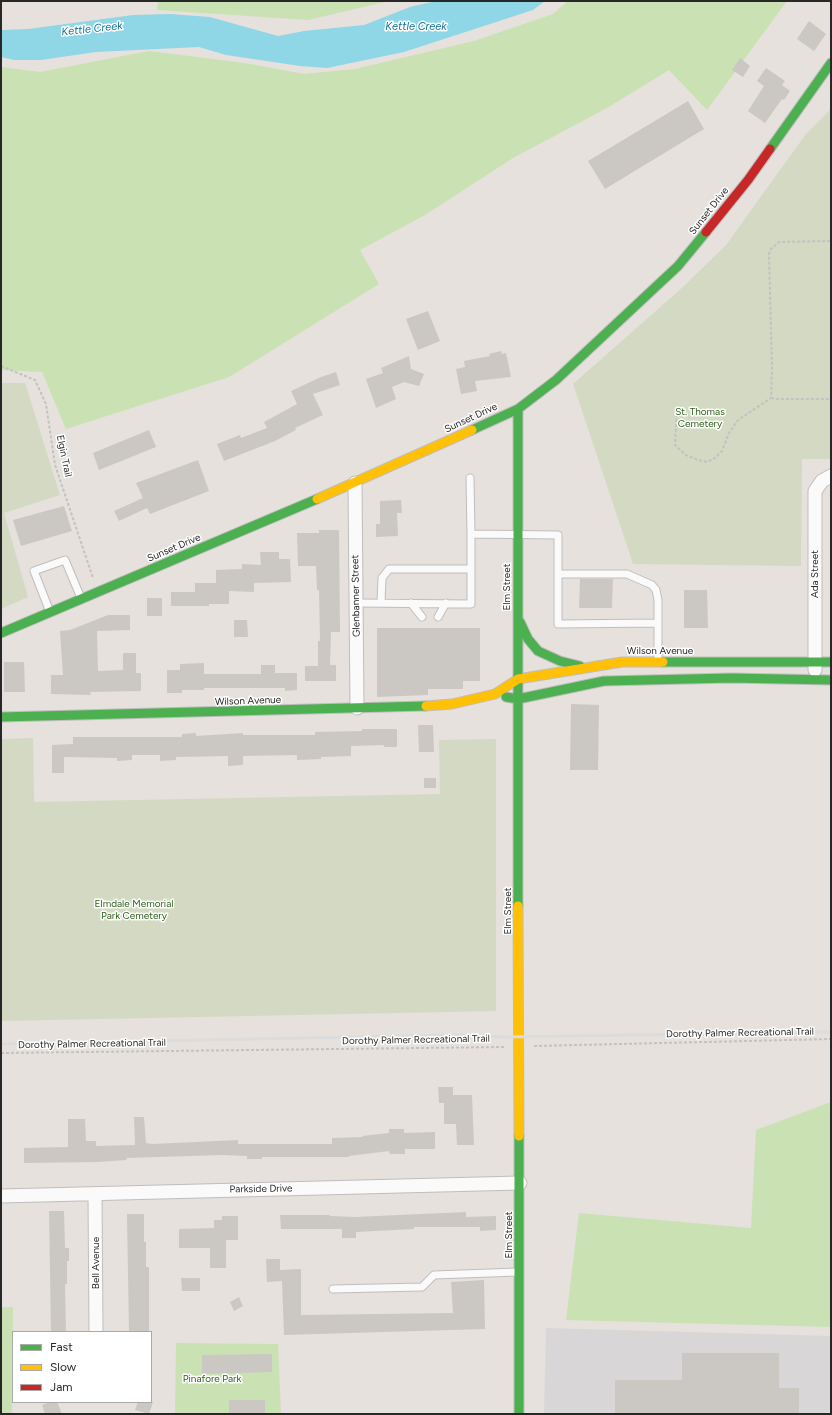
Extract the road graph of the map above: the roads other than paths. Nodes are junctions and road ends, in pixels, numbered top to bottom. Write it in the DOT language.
graph roads {
  1 [pos="831,63"];
  2 [pos="518,409"];
  3 [pos="831,476"];
  4 [pos="470,478"];
  5 [pos="355,484"];
  6 [pos="471,534"];
  7 [pos="518,534"];
  8 [pos="471,569"];
  9 [pos="558,574"];
  10 [pos="81,600"];
  11 [pos="356,603"];
  12 [pos="380,603"];
  13 [pos="411,603"];
  14 [pos="446,603"];
  15 [pos="50,612"];
  16 [pos="422,617"];
  17 [pos="438,617"];
  18 [pos="518,618"];
  19 [pos="657,623"];
  20 [pos="1,632"];
  21 [pos="658,662"];
  22 [pos="731,662"];
  23 [pos="815,662"];
  24 [pos="831,662"];
  25 [pos="583,667"];
  26 [pos="731,678"];
  27 [pos="518,679"];
  28 [pos="814,680"];
  29 [pos="831,680"];
  30 [pos="495,694"];
  31 [pos="518,699"];
  32 [pos="357,708"];
  33 [pos="1,717"];
  34 [pos="520,1182"];
  35 [pos="95,1194"];
  36 [pos="1,1196"];
  37 [pos="520,1272"];
  38 [pos="333,1289"];
  39 [pos="96,1331"];
  40 [pos="519,1414"];
  1 -- 2 [label="main road, Sunset Drive"];
  2 -- 5 [label="main road, Sunset Drive"];
  2 -- 7 [label="main road, Elm Street"];
  3 -- 23 [label="street, Ada Street"];
  4 -- 6 [label="lane"];
  5 -- 10 [label="main road, Sunset Drive"];
  5 -- 11 [label="street, Glenbanner Street"];
  6 -- 7 [label="lane"];
  6 -- 8 [label="lane"];
  7 -- 9 [label="lane"];
  7 -- 18 [label="main road, Elm Street"];
  8 -- 12 [label="lane"];
  8 -- 14 [label="lane"];
  9 -- 19 [label="lane"];
  9 -- 19 [label="lane"];
  10 -- 15 [label="main road, Sunset Drive"];
  10 -- 15 [label="lane"];
  11 -- 12 [label="lane"];
  11 -- 32 [label="street, Glenbanner Street"];
  12 -- 13 [label="lane"];
  13 -- 14 [label="lane"];
  13 -- 16 [label="lane"];
  14 -- 17 [label="lane"];
  15 -- 20 [label="main road, Sunset Drive"];
  18 -- 25 [label="main road"];
  18 -- 27 [label="main road, Elm Street"];
  19 -- 21 [label="lane"];
  21 -- 22 [label="main road, Wilson Avenue"];
  21 -- 25 [label="main road, Wilson Avenue"];
  22 -- 23 [label="main road, Wilson Avenue"];
  22 -- 26 [label="main road"];
  23 -- 24 [label="main road, Wilson Avenue"];
  23 -- 28 [label="street, Ada Street"];
  25 -- 27 [label="main road, Wilson Avenue"];
  26 -- 28 [label="main road, Wilson Avenue"];
  26 -- 31 [label="main road, Wilson Avenue"];
  27 -- 30 [label="main road, Wilson Avenue"];
  27 -- 31 [label="main road, Elm Street"];
  28 -- 29 [label="main road, Wilson Avenue"];
  30 -- 31 [label="main road, Wilson Avenue"];
  30 -- 32 [label="main road, Wilson Avenue"];
  31 -- 34 [label="main road, Elm Street"];
  32 -- 33 [label="main road, Wilson Avenue"];
  34 -- 35 [label="street, Parkside Drive"];
  34 -- 37 [label="main road, Elm Street"];
  35 -- 36 [label="street, Parkside Drive"];
  35 -- 39 [label="street, Bell Avenue"];
  37 -- 38 [label="lane"];
  37 -- 40 [label="main road, Elm Street"];
}
